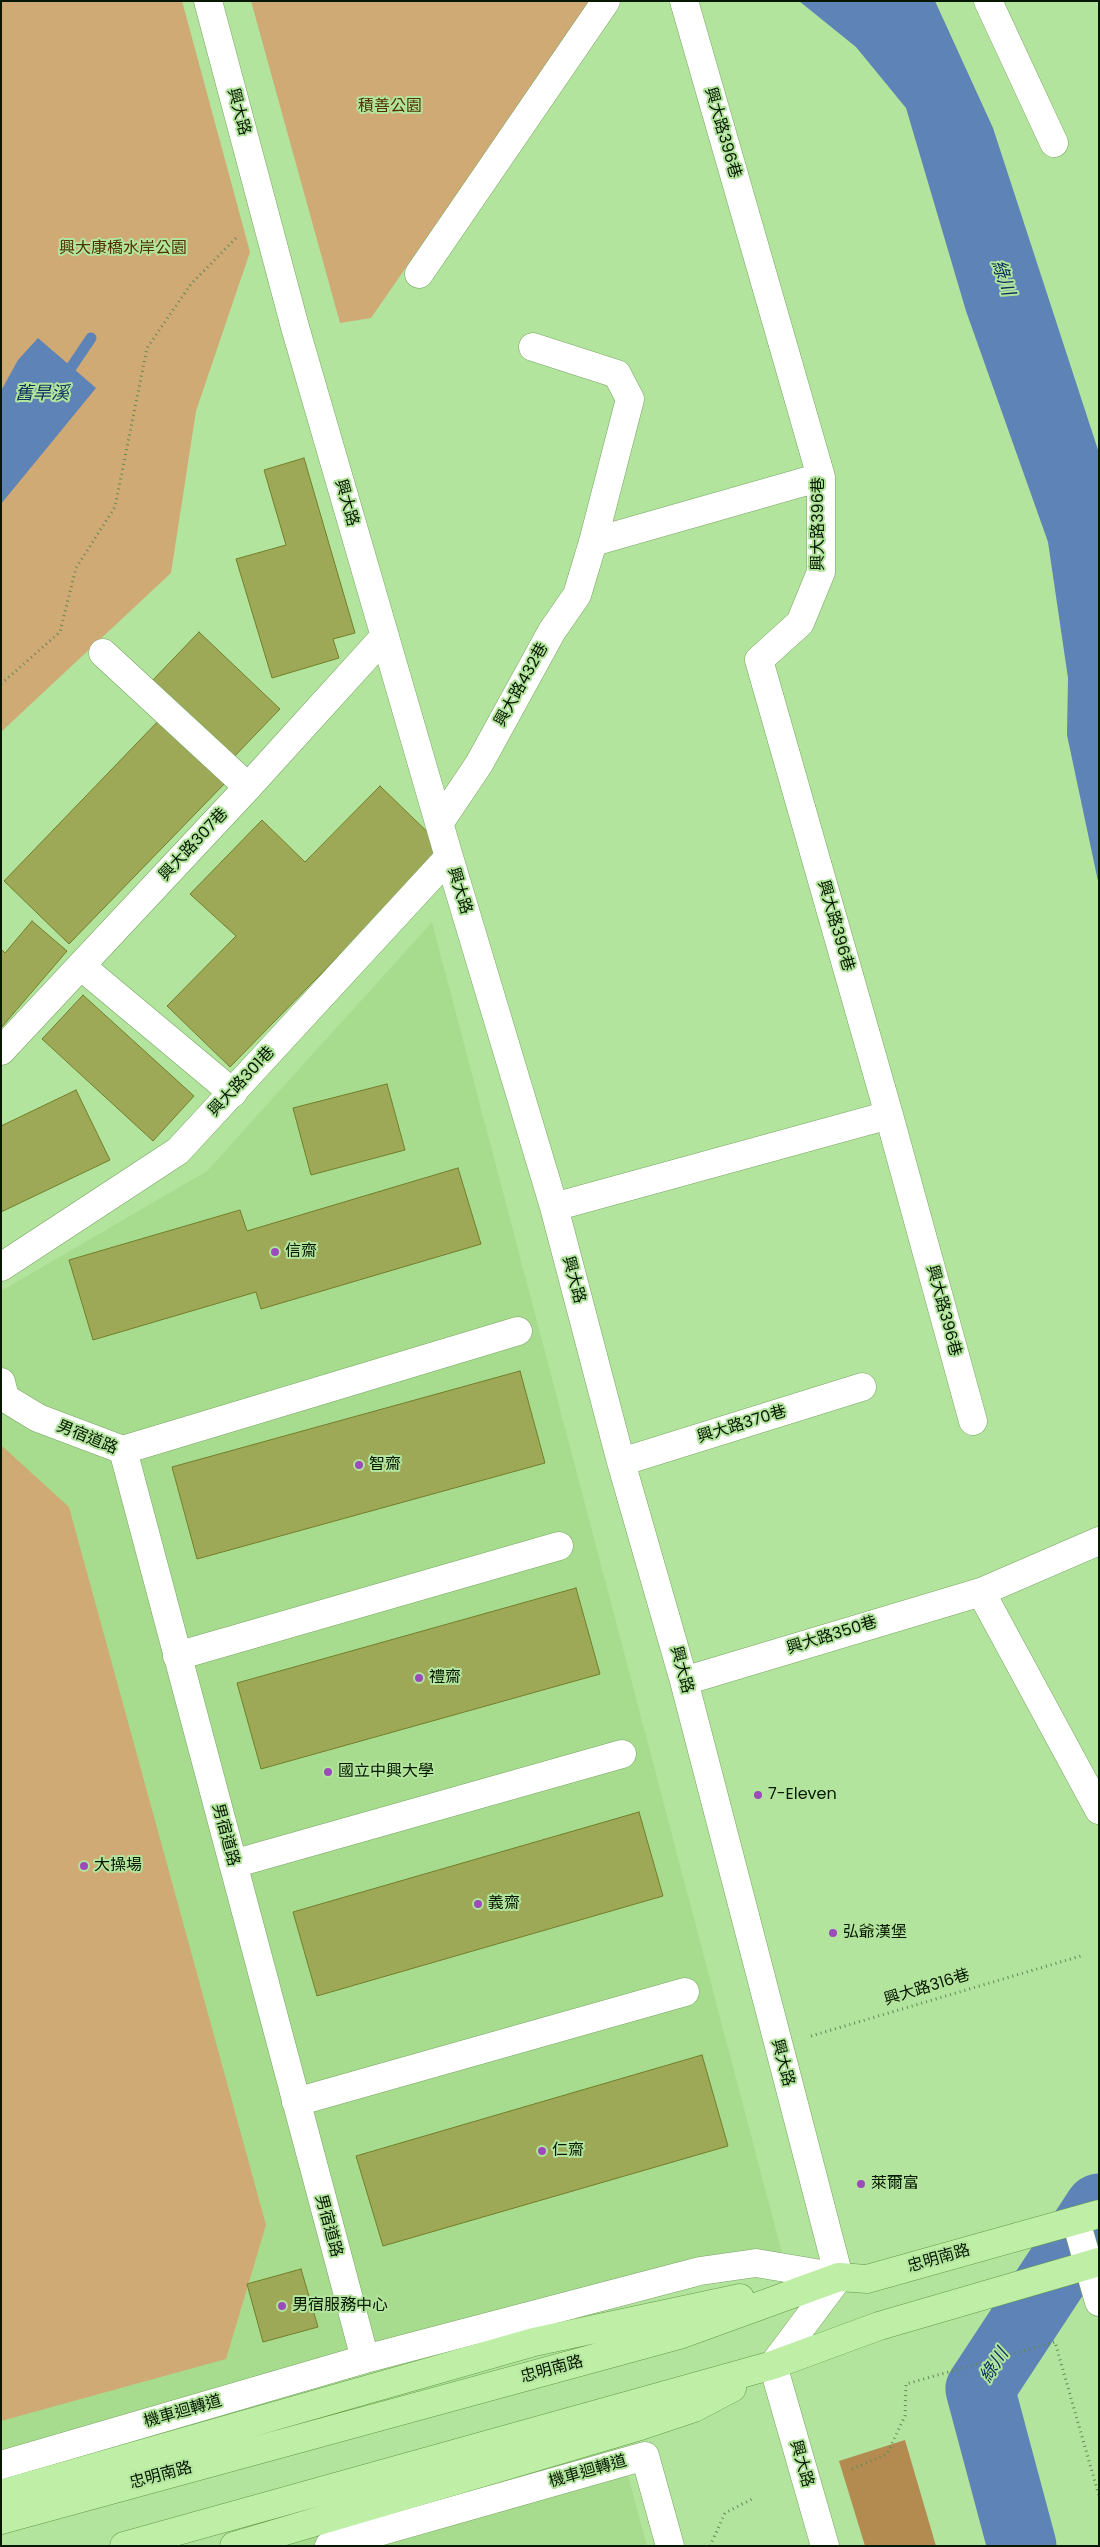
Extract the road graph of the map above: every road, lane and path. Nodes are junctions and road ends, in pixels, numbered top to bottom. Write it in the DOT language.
graph roads {
  1 [pos="208,1"];
  2 [pos="606,1"];
  3 [pos="684,1"];
  4 [pos="988,1"];
  5 [pos="1054,143"];
  6 [pos="238,236"];
  7 [pos="419,274"];
  8 [pos="533,347"];
  9 [pos="821,477"];
  10 [pos="593,542"];
  11 [pos="385,636"];
  12 [pos="104,653"];
  13 [pos="1,684"];
  14 [pos="248,787"];
  15 [pos="440,822"];
  16 [pos="449,857"];
  17 [pos="81,966"];
  18 [pos="1,1051"];
  19 [pos="233,1093"];
  20 [pos="889,1115"];
  21 [pos="554,1207"];
  22 [pos="1,1267"];
  23 [pos="518,1331"];
  24 [pos="1,1382"];
  25 [pos="862,1387"];
  26 [pos="973,1421"];
  27 [pos="123,1450"];
  28 [pos="621,1462"];
  29 [pos="1099,1541"];
  30 [pos="559,1546"];
  31 [pos="981,1592"];
  32 [pos="178,1656"];
  33 [pos="684,1681"];
  34 [pos="622,1754"];
  35 [pos="1099,1810"];
  36 [pos="233,1864"];
  37 [pos="1084,1955"];
  38 [pos="685,1992"];
  39 [pos="778,2046"];
  40 [pos="296,2102"];
  41 [pos="1087,2218"];
  42 [pos="1088,2262"];
  43 [pos="839,2277"];
  44 [pos="1099,2302"];
  45 [pos="365,2359"];
  46 [pos="773,2365"];
  47 [pos="1,2464"];
  48 [pos="852,2469"];
  49 [pos="1,2494"];
  50 [pos="1099,2496"];
  51 [pos="752,2499"];
  52 [pos="1,2520"];
  53 [pos="124,2546"];
  54 [pos="234,2546"];
  55 [pos="330,2546"];
  56 [pos="670,2546"];
  57 [pos="710,2546"];
  58 [pos="825,2546"];
  1 -- 11 [label="street, 興大路"];
  2 -- 7 [label="street"];
  3 -- 9 [label="street, 興大路396巷"];
  4 -- 5 [label="street"];
  6 -- 13 [label="path"];
  8 -- 10 [label="street, 興大路432巷"];
  9 -- 10 [label="street"];
  9 -- 20 [label="street, 興大路396巷"];
  10 -- 15 [label="street, 興大路432巷"];
  11 -- 14 [label="street, 興大路307巷"];
  11 -- 15 [label="street, 興大路"];
  12 -- 14 [label="street"];
  14 -- 17 [label="street, 興大路307巷"];
  15 -- 16 [label="street, 興大路"];
  16 -- 19 [label="street, 興大路301巷"];
  16 -- 21 [label="street, 興大路"];
  17 -- 18 [label="street, 興大路307巷"];
  17 -- 19 [label="street"];
  19 -- 22 [label="street, 興大路301巷"];
  20 -- 21 [label="street"];
  20 -- 26 [label="street, 興大路396巷"];
  21 -- 28 [label="street, 興大路"];
  23 -- 27 [label="street"];
  24 -- 27 [label="street, 男宿道路"];
  25 -- 28 [label="street, 興大路370巷"];
  27 -- 32 [label="street, 男宿道路"];
  28 -- 33 [label="street, 興大路"];
  29 -- 31 [label="street, 興大路350巷"];
  30 -- 32 [label="street"];
  31 -- 33 [label="street, 興大路350巷"];
  31 -- 35 [label="street"];
  32 -- 36 [label="street, 男宿道路"];
  33 -- 39 [label="street, 興大路"];
  34 -- 36 [label="street"];
  36 -- 40 [label="street, 男宿道路"];
  37 -- 39 [label="path, 興大路316巷"];
  38 -- 40 [label="street"];
  39 -- 43 [label="street, 興大路"];
  40 -- 45 [label="street, 男宿道路"];
  41 -- 42 [label="street"];
  41 -- 43 [label="main road, 忠明南路"];
  42 -- 44 [label="street"];
  42 -- 46 [label="main road"];
  43 -- 45 [label="street, 機車迴轉道"];
  43 -- 46 [label="street"];
  43 -- 49 [label="main road"];
  43 -- 52 [label="main road, 忠明南路"];
  45 -- 47 [label="street, 機車迴轉道"];
  46 -- 53 [label="main road"];
  46 -- 54 [label="main road"];
  46 -- 58 [label="street, 興大路"];
  48 -- 50 [label="path"];
  51 -- 57 [label="path"];
  55 -- 56 [label="street, 機車迴轉道"];
}
